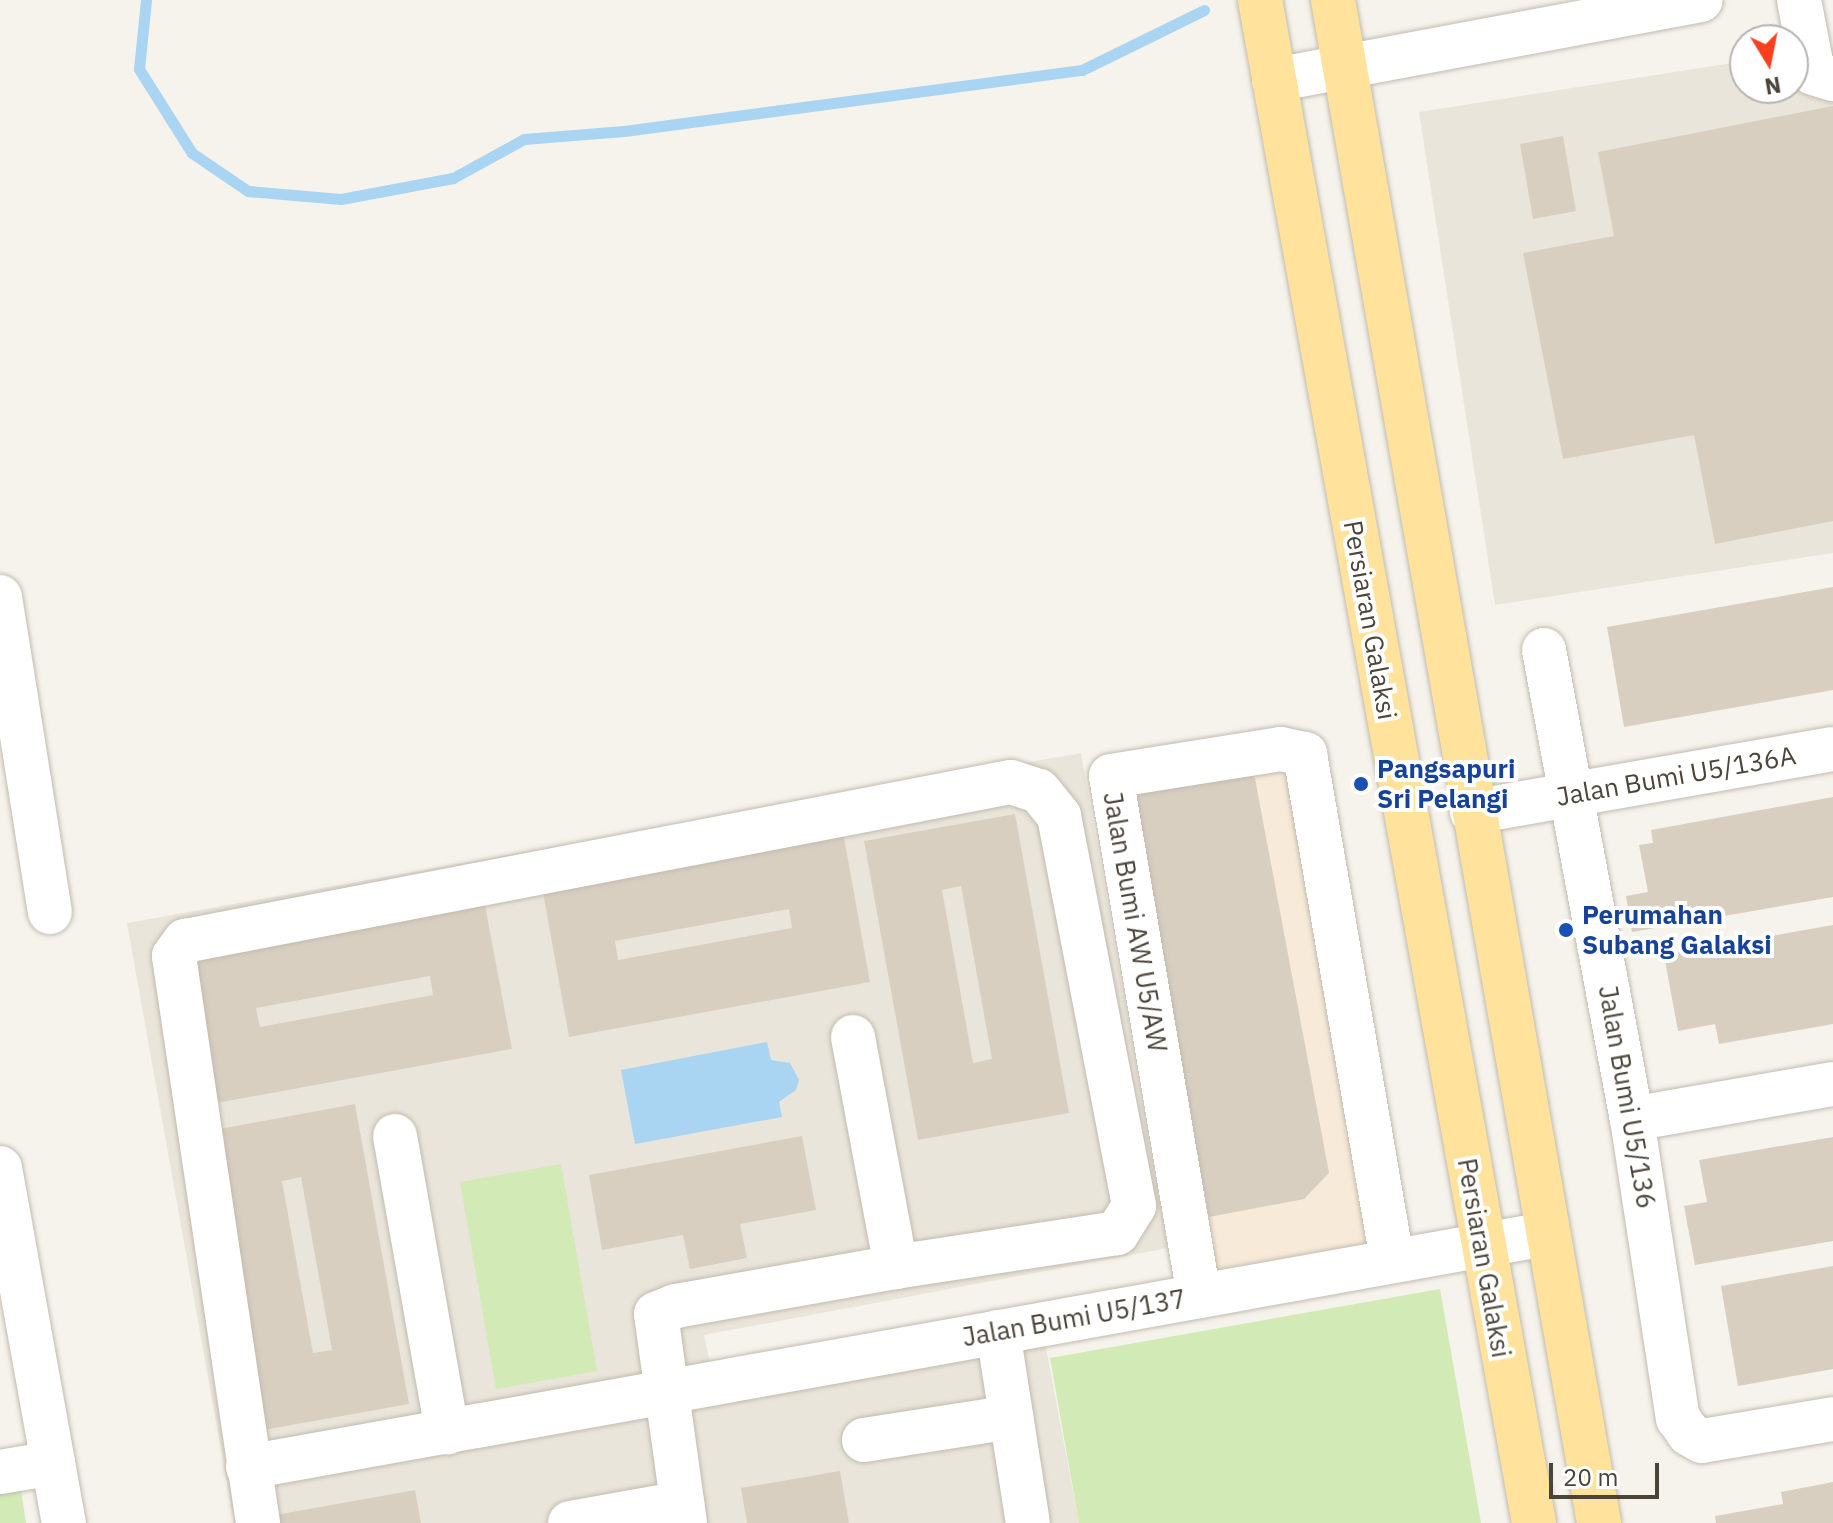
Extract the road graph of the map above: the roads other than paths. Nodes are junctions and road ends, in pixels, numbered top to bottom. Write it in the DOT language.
graph roads {
  1 [pos="1260,0"];
  2 [pos="1333,0"];
  3 [pos="1701,0"];
  4 [pos="1799,0"];
  5 [pos="1345,67"];
  6 [pos="1833,79"];
  7 [pos="1274,80"];
  8 [pos="0,597"];
  9 [pos="1544,650"];
  10 [pos="1833,749"];
  11 [pos="1573,795"];
  12 [pos="1472,812"];
  13 [pos="50,912"];
  14 [pos="853,1037"];
  15 [pos="1833,1084"];
  16 [pos="1632,1119"];
  17 [pos="395,1136"];
  18 [pos="0,1168"];
  19 [pos="1546,1234"];
  20 [pos="1481,1245"];
  21 [pos="1392,1260"];
  22 [pos="896,1267"];
  23 [pos="1199,1296"];
  24 [pos="998,1332"];
  25 [pos="667,1394"];
  26 [pos="1011,1417"];
  27 [pos="1833,1419"];
  28 [pos="447,1432"];
  29 [pos="864,1440"];
  30 [pos="53,1463"];
  31 [pos="248,1467"];
  32 [pos="0,1472"];
  33 [pos="684,1513"];
  34 [pos="64,1523"];
  35 [pos="258,1523"];
  36 [pos="570,1523"];
  37 [pos="1028,1523"];
  38 [pos="1534,1523"];
  39 [pos="1599,1523"];
  1 -- 7 [label="main road, Persiaran Galaksi"];
  2 -- 5 [label="main road"];
  3 -- 5 [label="street"];
  4 -- 6 [label="street"];
  5 -- 7 [label="street"];
  5 -- 12 [label="main road"];
  7 -- 20 [label="main road, Persiaran Galaksi"];
  8 -- 13 [label="street"];
  9 -- 11 [label="street, Jalan Bumi U5/136"];
  10 -- 11 [label="street, Jalan Bumi U5/136A"];
  11 -- 12 [label="street, Jalan Bumi U5/136A"];
  11 -- 16 [label="street, Jalan Bumi U5/136"];
  12 -- 19 [label="main road"];
  14 -- 22 [label="street"];
  15 -- 16 [label="street"];
  16 -- 27 [label="street, Jalan Bumi U5/136"];
  17 -- 28 [label="street"];
  18 -- 30 [label="street"];
  19 -- 20 [label="street, Jalan Bumi U5/137"];
  19 -- 39 [label="main road"];
  20 -- 21 [label="street, Jalan Bumi U5/137"];
  20 -- 38 [label="main road, Persiaran Galaksi"];
  21 -- 23 [label="street, Jalan Bumi U5/137"];
  21 -- 23 [label="street, Jalan Bumi AW U5/AW"];
  22 -- 25 [label="street"];
  22 -- 31 [label="street"];
  23 -- 24 [label="street, Jalan Bumi U5/137"];
  24 -- 25 [label="street, Jalan Bumi U5/137"];
  24 -- 26 [label="street"];
  25 -- 28 [label="street, Jalan Bumi U5/137"];
  25 -- 33 [label="street"];
  26 -- 29 [label="street"];
  26 -- 37 [label="street"];
  28 -- 31 [label="street, Jalan Bumi U5/137"];
  30 -- 32 [label="street"];
  30 -- 34 [label="street"];
  31 -- 35 [label="street"];
  33 -- 36 [label="street"];
}
